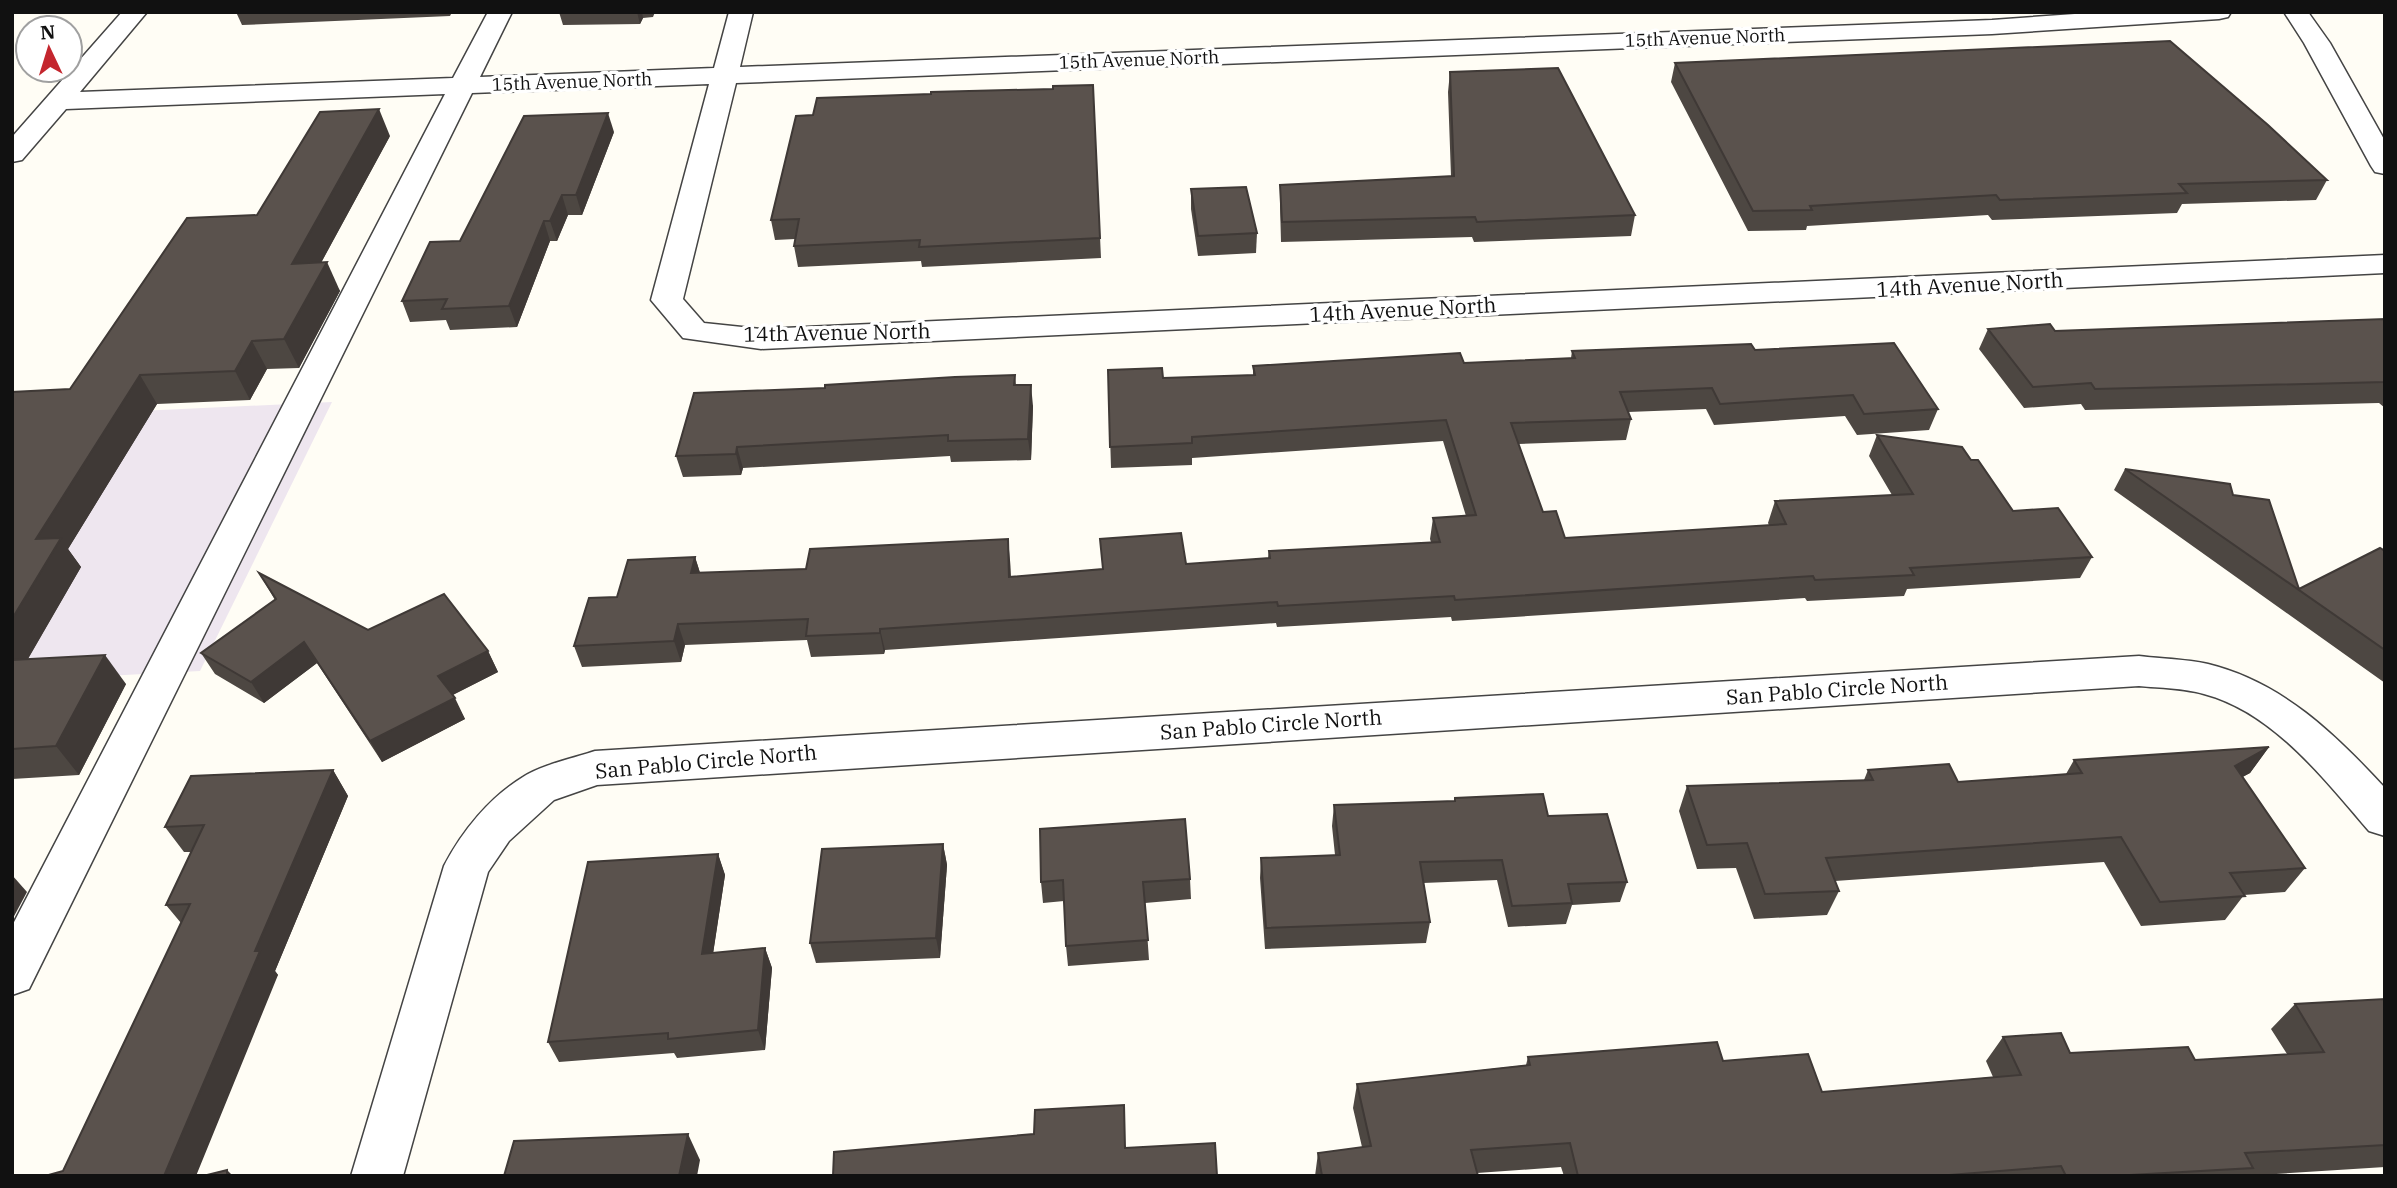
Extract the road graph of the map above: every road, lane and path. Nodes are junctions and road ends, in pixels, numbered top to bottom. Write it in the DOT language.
graph roads {
  1 [pos="135,12"];
  2 [pos="500,12"];
  3 [pos="741,12"];
  4 [pos="2219,12"];
  5 [pos="2296,12"];
  6 [pos="724,76"];
  7 [pos="462,86"];
  8 [pos="58,101"];
  9 [pos="12,154"];
  10 [pos="2385,166"];
  11 [pos="2385,264"];
  12 [pos="2385,818"];
  13 [pos="12,974"];
  14 [pos="377,1176"];
  1 -- 8 [label="street"];
  2 -- 7 [label="street"];
  3 -- 6 [label="street"];
  4 -- 6 [label="street, 15th Avenue North"];
  5 -- 10 [label="street"];
  6 -- 7 [label="street, 15th Avenue North"];
  6 -- 11 [label="street, 14th Avenue North"];
  7 -- 8 [label="street, 15th Avenue North"];
  7 -- 13 [label="street"];
  8 -- 9 [label="street"];
  12 -- 14 [label="street, San Pablo Circle North"];
}
